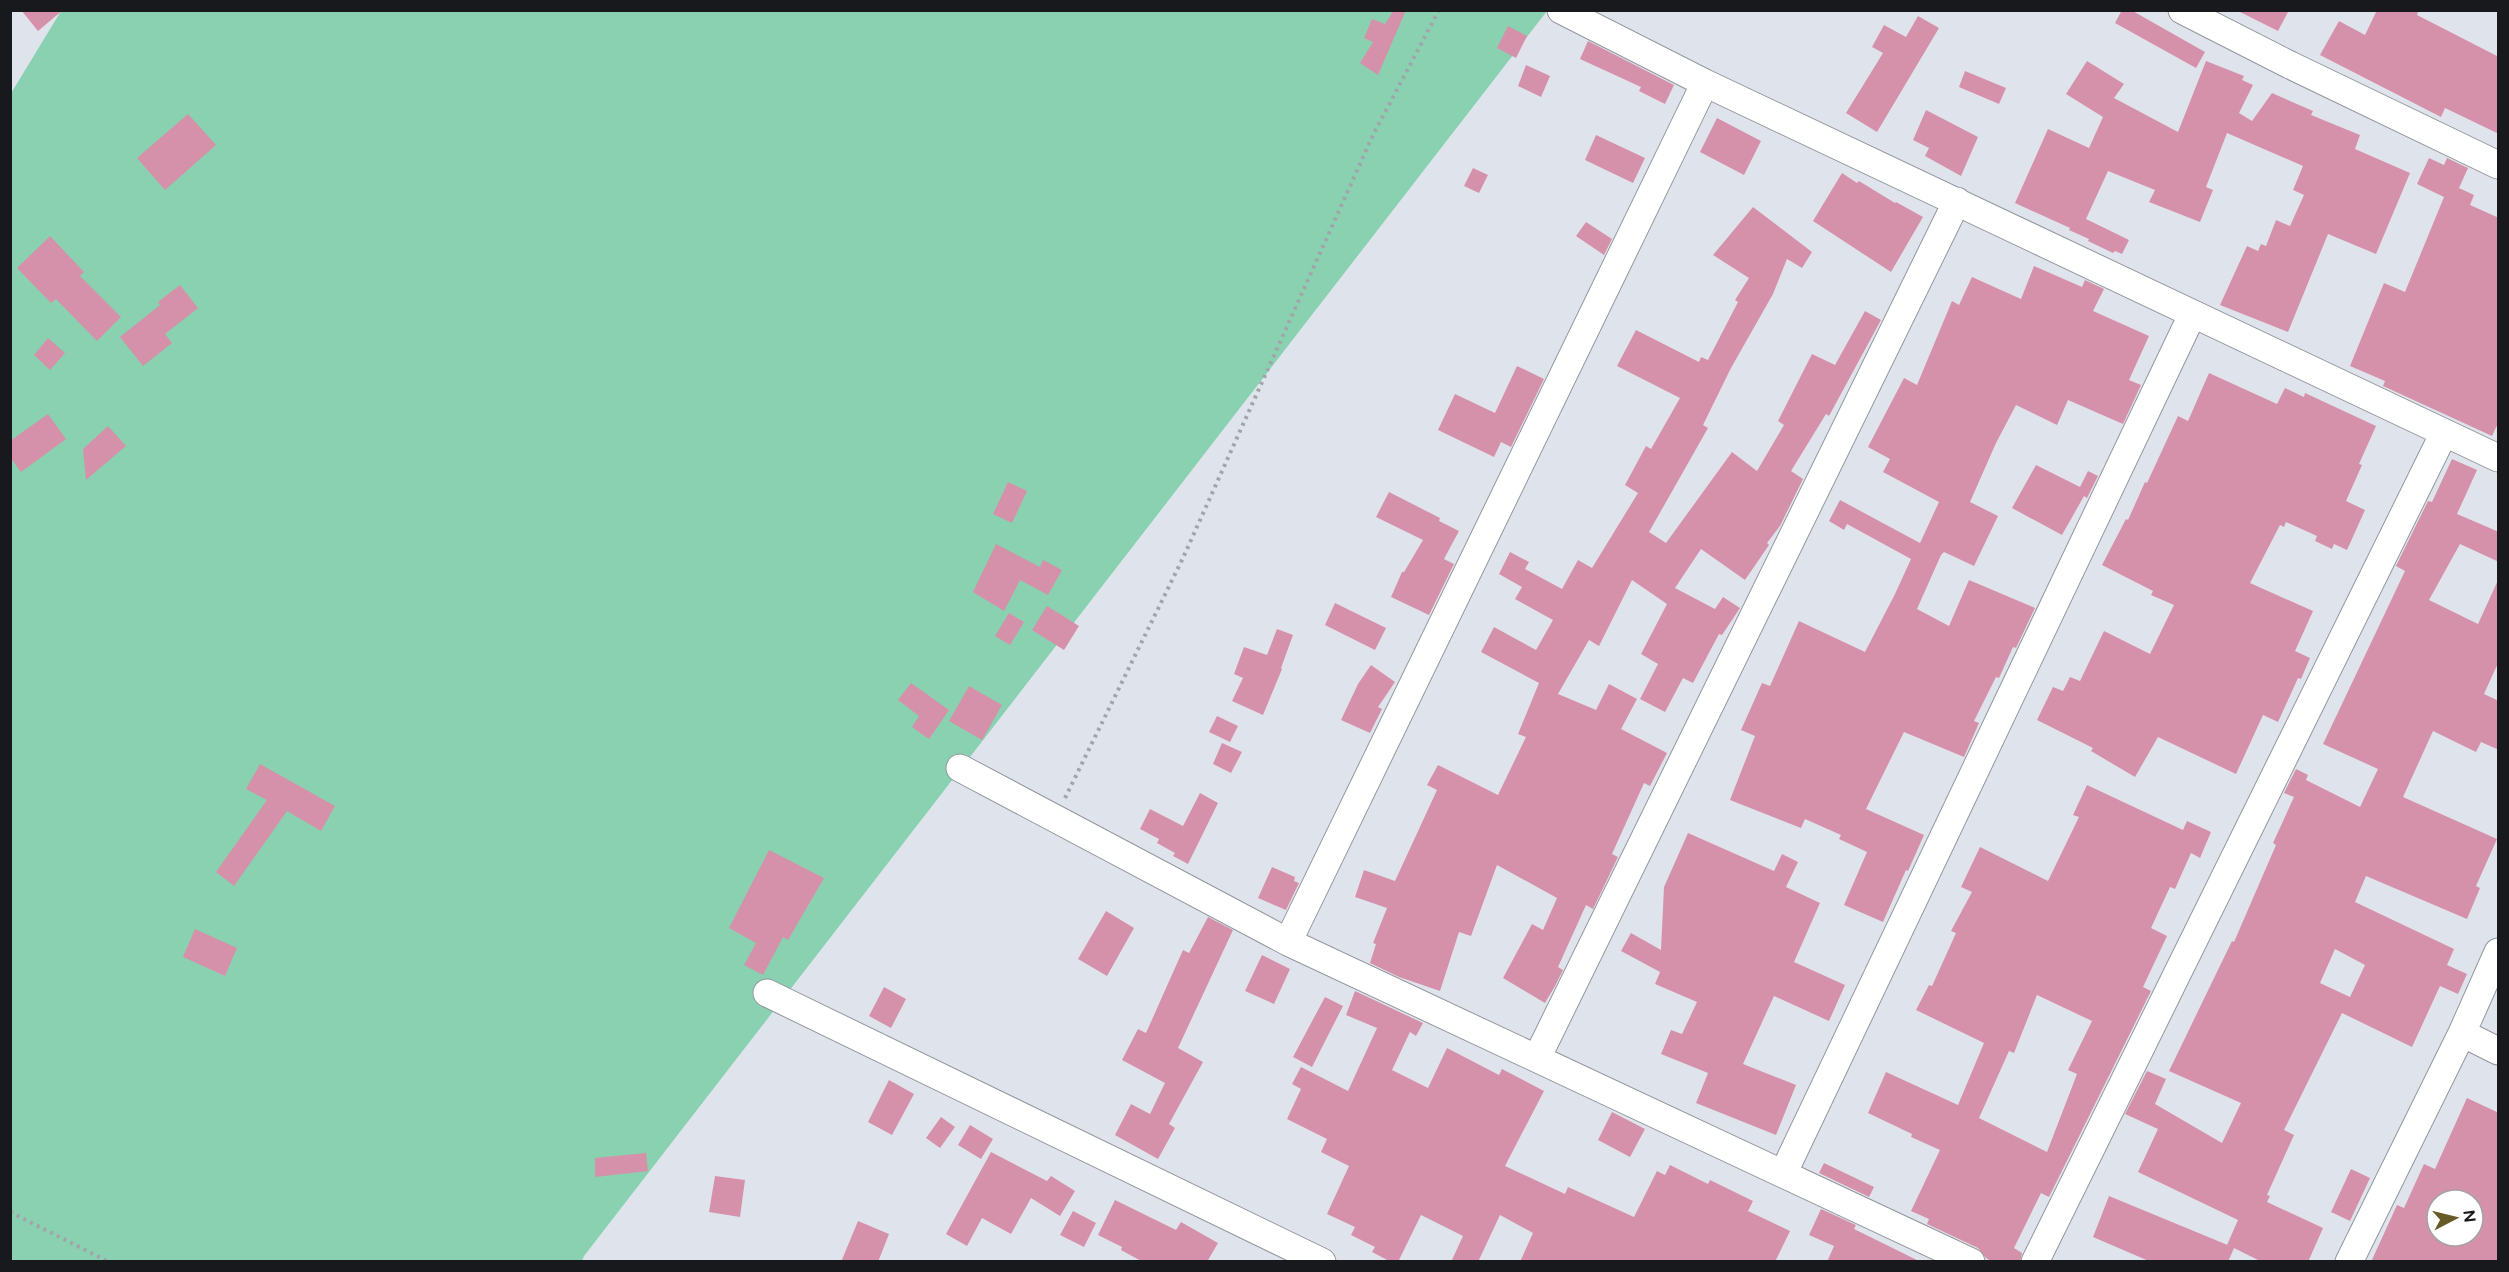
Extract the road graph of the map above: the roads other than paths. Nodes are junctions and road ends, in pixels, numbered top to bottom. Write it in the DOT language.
graph roads {
  1 [pos="1561,10"];
  2 [pos="2182,10"];
  3 [pos="1705,83"];
  4 [pos="2499,165"];
  5 [pos="1957,201"];
  6 [pos="2192,315"];
  7 [pos="2444,433"];
  8 [pos="2499,458"];
  9 [pos="960,768"];
  10 [pos="1288,942"];
  11 [pos="2499,952"];
  12 [pos="767,993"];
  13 [pos="2462,1033"];
  14 [pos="2499,1051"];
  15 [pos="1536,1058"];
  16 [pos="1783,1173"];
  17 [pos="1322,1262"];
  18 [pos="1971,1262"];
  19 [pos="2035,1262"];
  20 [pos="2349,1262"];
  1 -- 3 [label="street"];
  2 -- 4 [label="street"];
  3 -- 5 [label="street"];
  3 -- 10 [label="street"];
  5 -- 6 [label="street"];
  5 -- 15 [label="street"];
  6 -- 7 [label="street"];
  6 -- 16 [label="street"];
  7 -- 8 [label="street"];
  7 -- 19 [label="street"];
  9 -- 10 [label="street"];
  10 -- 15 [label="street"];
  11 -- 13 [label="street"];
  12 -- 17 [label="street"];
  13 -- 14 [label="street"];
  13 -- 20 [label="street"];
  15 -- 16 [label="street"];
  16 -- 18 [label="street"];
}
